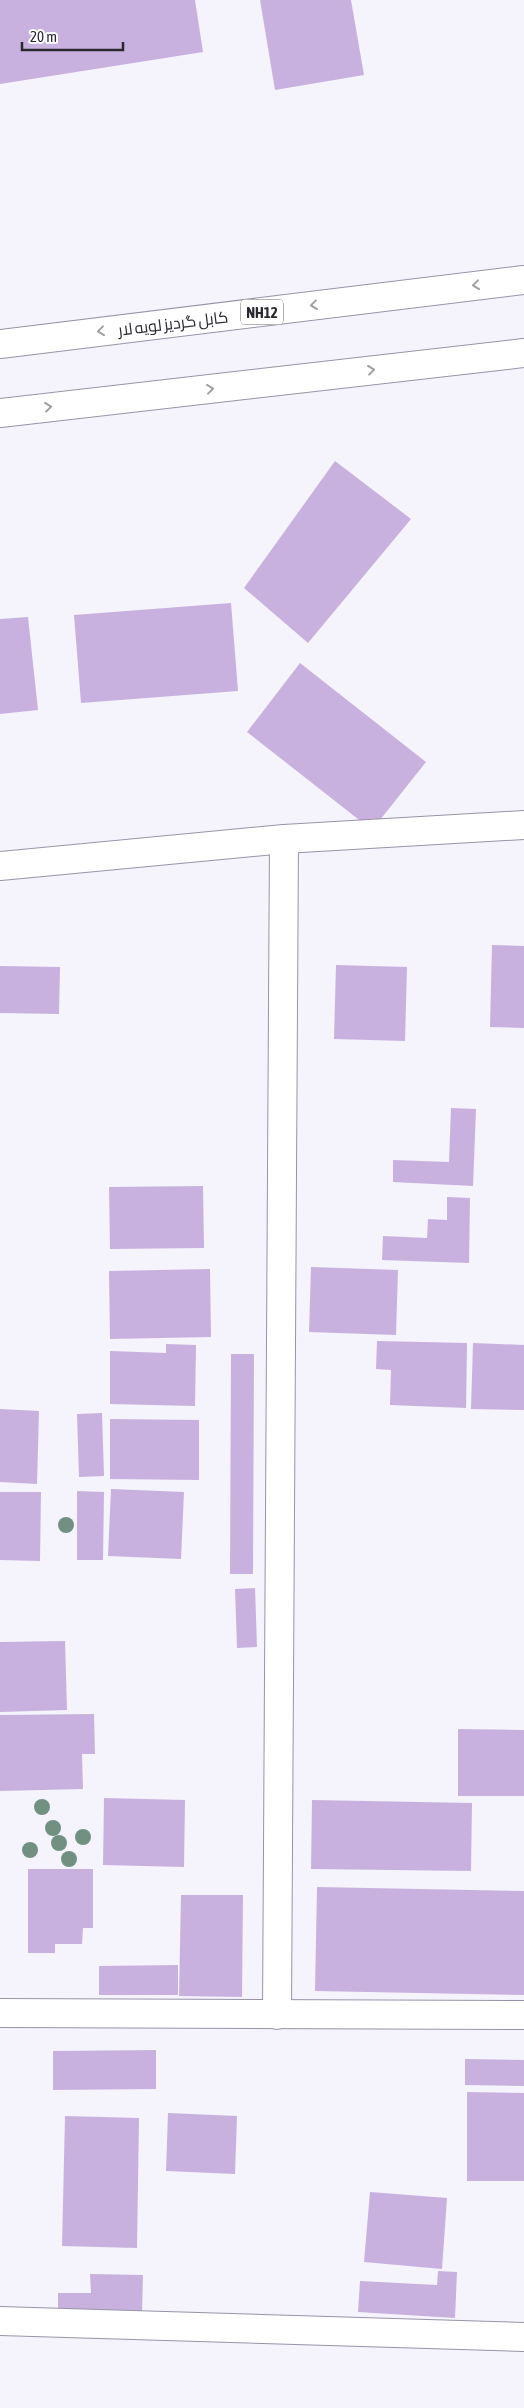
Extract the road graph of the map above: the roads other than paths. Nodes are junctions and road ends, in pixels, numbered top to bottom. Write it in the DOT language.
graph roads {
  1 [pos="524,280"];
  2 [pos="0,344"];
  3 [pos="524,353"];
  4 [pos="0,413"];
  5 [pos="524,825"];
  6 [pos="284,839"];
  7 [pos="0,866"];
  8 [pos="0,2013"];
  9 [pos="277,2015"];
  10 [pos="524,2015"];
  11 [pos="0,2320"];
  12 [pos="524,2337"];
  1 -- 2 [label="main road, کابل گردیز لویه لار / NH12, one-way"];
  4 -- 3 [label="main road, one-way"];
  5 -- 6 [label="main road"];
  6 -- 7 [label="main road"];
  6 -- 9 [label="main road"];
  8 -- 9 [label="main road"];
  9 -- 10 [label="main road"];
  11 -- 12 [label="main road"];
}
